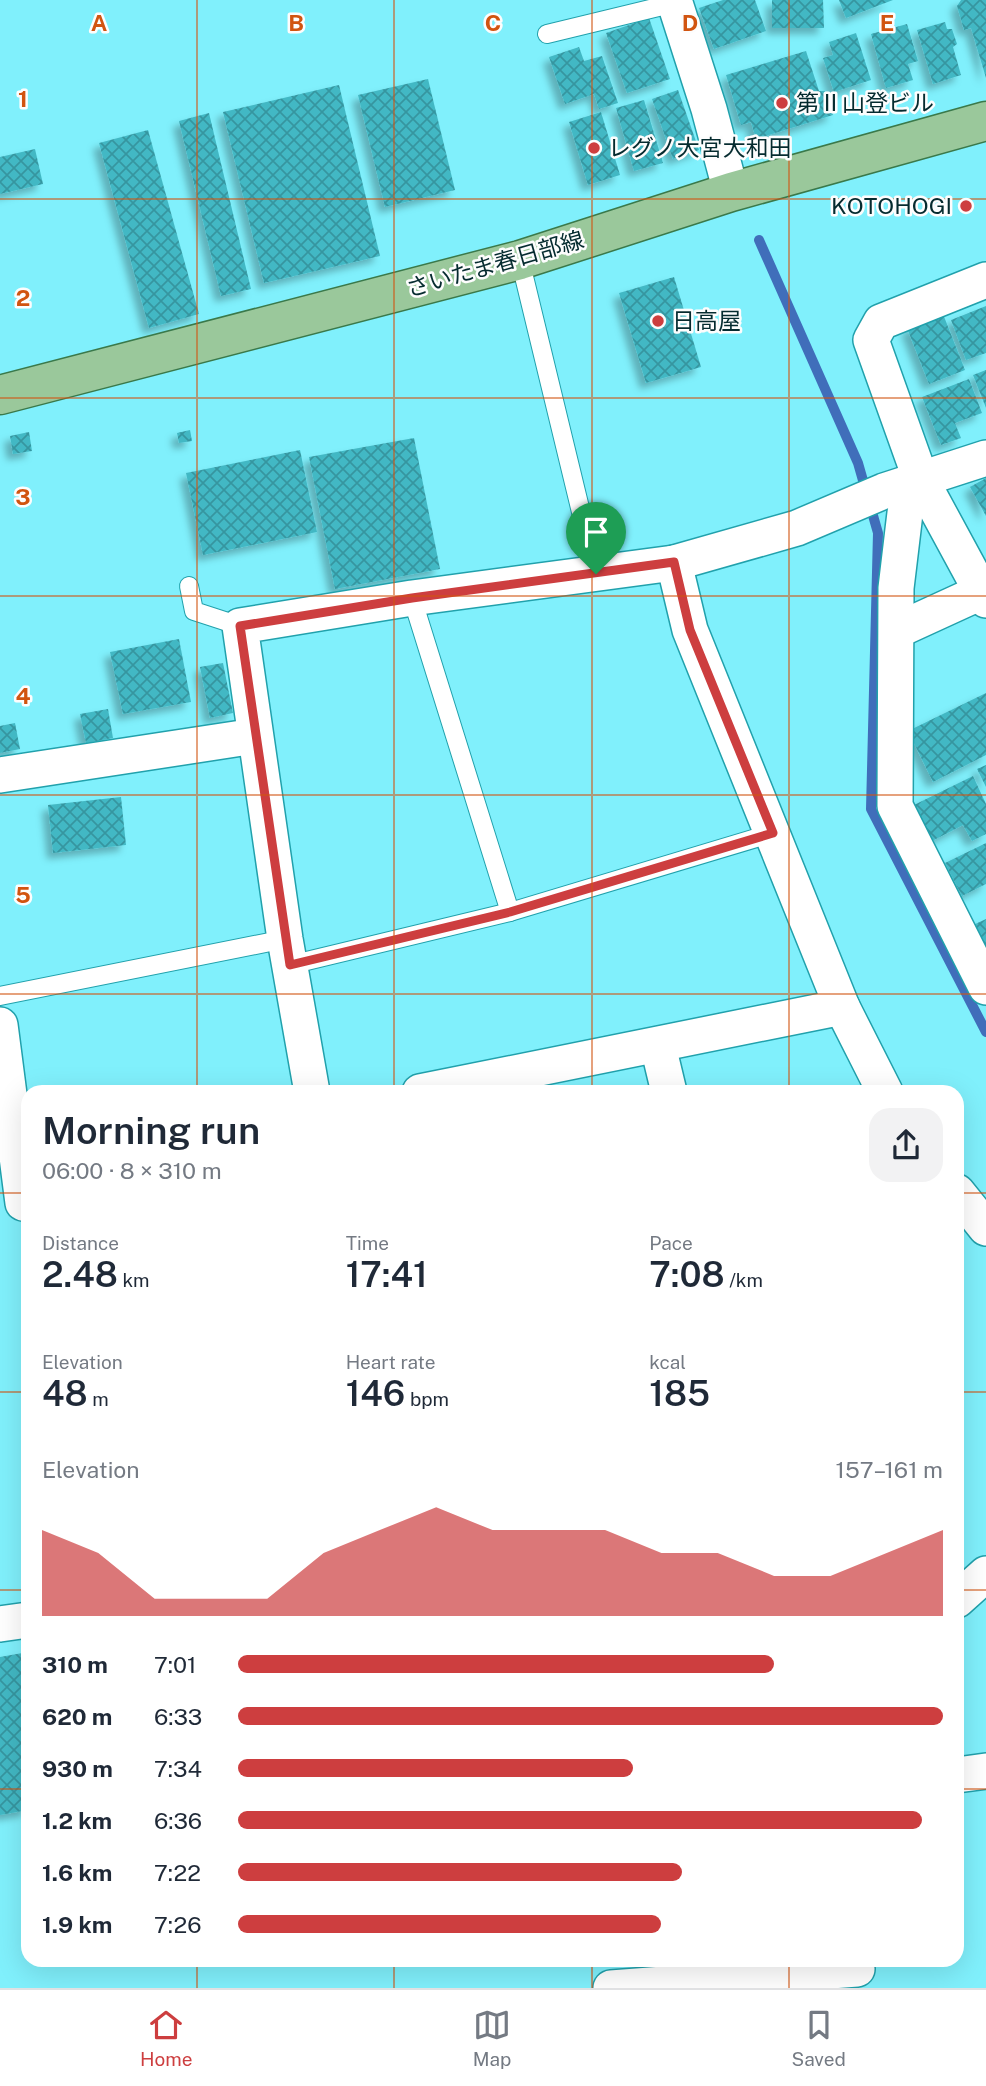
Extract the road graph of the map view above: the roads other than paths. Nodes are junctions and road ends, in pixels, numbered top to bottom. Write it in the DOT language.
graph roads {
  1 [pos="678,1"];
  2 [pos="547,34"];
  3 [pos="986,121"];
  4 [pos="731,192"];
  5 [pos="520,260"];
  6 [pos="986,280"];
  7 [pos="0,395"];
  8 [pos="986,458"];
  9 [pos="921,480"];
  10 [pos="674,562"];
  11 [pos="596,574"];
  12 [pos="189,586"];
  13 [pos="984,596"];
  14 [pos="412,598"];
  15 [pos="240,626"];
  16 [pos="898,630"];
  17 [pos="255,736"];
  18 [pos="0,775"];
  19 [pos="773,833"];
  20 [pos="510,912"];
  21 [pos="287,952"];
  22 [pos="986,987"];
  23 [pos="0,996"];
  24 [pos="842,1007"];
  25 [pos="0,1025"];
  26 [pos="658,1046"];
  27 [pos="311,1085"];
  28 [pos="456,1085"];
  29 [pos="667,1085"];
  30 [pos="881,1085"];
  31 [pos="964,1201"];
  32 [pos="17,1204"];
  33 [pos="986,1228"];
  34 [pos="986,1574"];
  35 [pos="964,1594"];
  36 [pos="21,1621"];
  37 [pos="0,1625"];
  38 [pos="986,1771"];
  39 [pos="964,1774"];
  40 [pos="782,1967"];
  41 [pos="801,1967"];
  42 [pos="857,1972"];
  43 [pos="627,1987"];
  1 -- 2 [label="lane"];
  1 -- 4 [label="street"];
  3 -- 4 [label="main road, さいたま春日部線"];
  4 -- 5 [label="main road, さいたま春日部線"];
  5 -- 7 [label="main road, さいたま春日部線"];
  5 -- 11 [label="lane"];
  6 -- 9 [label="street"];
  8 -- 9 [label="street"];
  9 -- 10 [label="street"];
  9 -- 13 [label="street"];
  9 -- 16 [label="street"];
  10 -- 11 [label="street"];
  10 -- 19 [label="street"];
  11 -- 14 [label="street"];
  12 -- 15 [label="lane"];
  13 -- 16 [label="street"];
  14 -- 15 [label="street"];
  14 -- 20 [label="lane"];
  15 -- 17 [label="street"];
  16 -- 22 [label="street"];
  17 -- 18 [label="street"];
  17 -- 21 [label="street"];
  19 -- 20 [label="lane"];
  19 -- 24 [label="street"];
  20 -- 21 [label="lane"];
  21 -- 23 [label="lane"];
  21 -- 27 [label="street"];
  24 -- 26 [label="street"];
  24 -- 30 [label="street"];
  25 -- 32 [label="street"];
  26 -- 28 [label="street"];
  26 -- 29 [label="street"];
  31 -- 33 [label="street"];
  34 -- 35 [label="street"];
  36 -- 37 [label="street"];
  38 -- 39 [label="street"];
  40 -- 43 [label="street"];
  41 -- 42 [label="street"];
}
